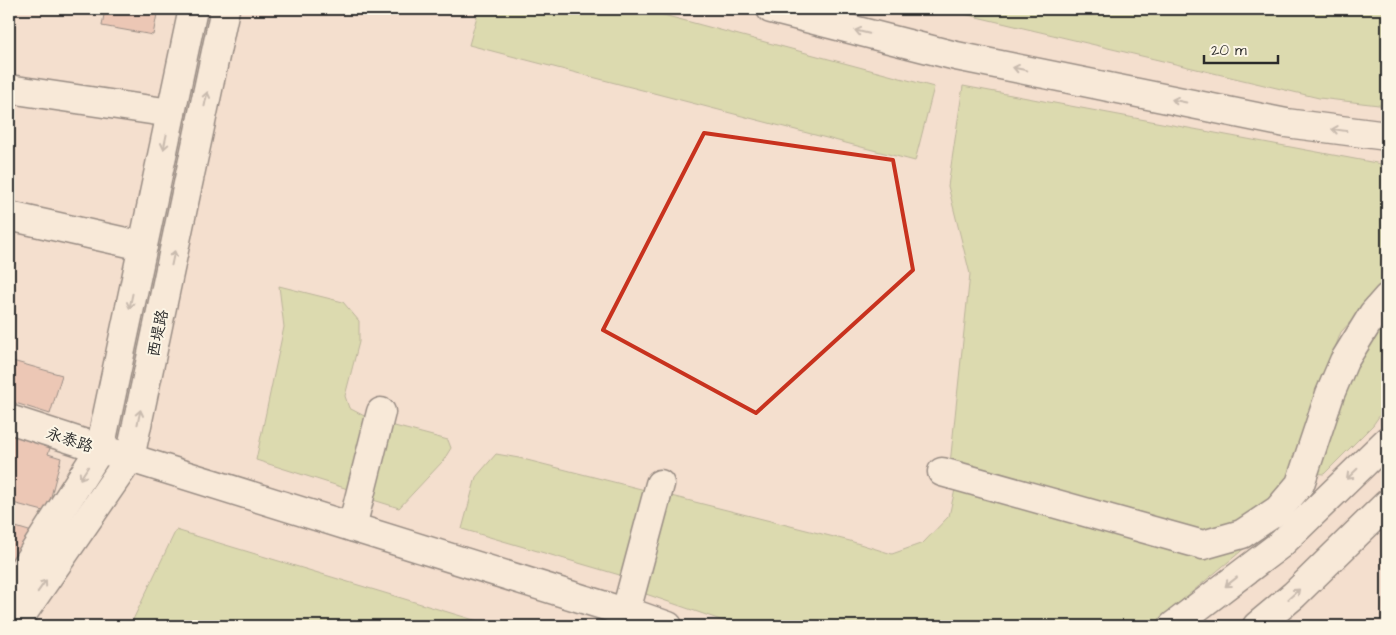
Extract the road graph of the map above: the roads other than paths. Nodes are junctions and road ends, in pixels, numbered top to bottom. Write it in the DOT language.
graph roads {
  1 [pos="193,9"];
  2 [pos="225,9"];
  3 [pos="771,9"];
  4 [pos="9,89"];
  5 [pos="171,113"];
  6 [pos="1387,136"];
  7 [pos="9,216"];
  8 [pos="143,246"];
  9 [pos="1387,298"];
  10 [pos="381,412"];
  11 [pos="9,419"];
  12 [pos="1387,440"];
  13 [pos="100,449"];
  14 [pos="130,458"];
  15 [pos="942,472"];
  16 [pos="660,484"];
  17 [pos="1387,504"];
  18 [pos="352,527"];
  19 [pos="9,591"];
  20 [pos="621,610"];
  21 [pos="14,626"];
  22 [pos="649,626"];
  23 [pos="668,626"];
  24 [pos="1174,626"];
  25 [pos="1257,626"];
  1 -- 5 [label="main road, 西堤路"];
  14 -- 2 [label="main road, 西堤路, one-way"];
  6 -- 3 [label="main road, one-way"];
  4 -- 5 [label="main road"];
  5 -- 8 [label="main road, 西堤路, one-way"];
  7 -- 8 [label="main road"];
  8 -- 13 [label="main road, 西堤路, one-way"];
  9 -- 15 [label="main road"];
  10 -- 18 [label="main road"];
  11 -- 13 [label="main road, 永泰路"];
  12 -- 24 [label="main road, one-way"];
  13 -- 14 [label="main road, 永泰路"];
  13 -- 19 [label="main road, 西堤路, one-way"];
  14 -- 18 [label="main road, 永泰路"];
  21 -- 14 [label="main road, 西堤路, one-way"];
  16 -- 20 [label="main road"];
  25 -- 17 [label="main road, one-way"];
  18 -- 20 [label="main road, 永泰路"];
  20 -- 22 [label="main road"];
  20 -- 23 [label="main road"];
}
